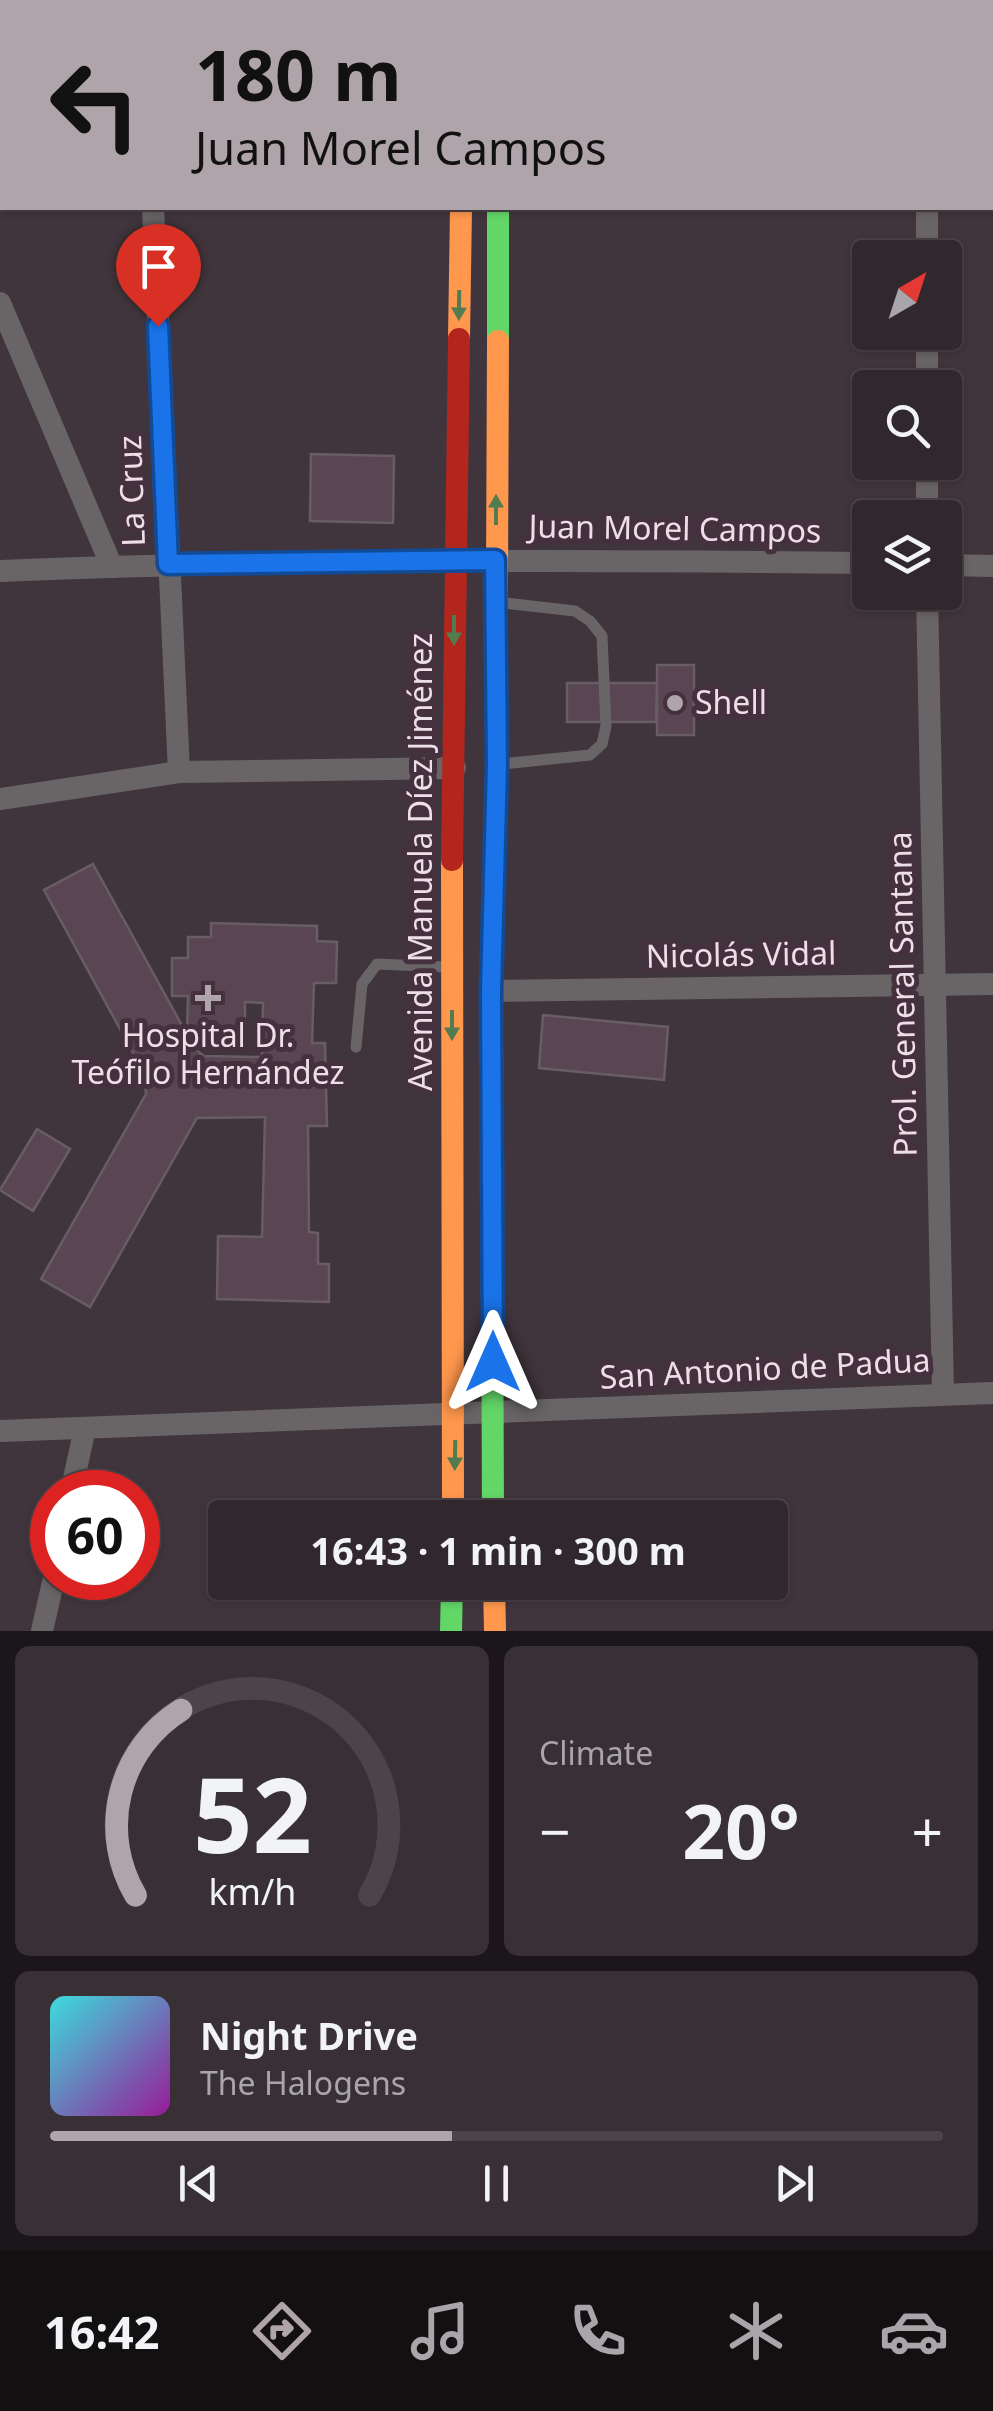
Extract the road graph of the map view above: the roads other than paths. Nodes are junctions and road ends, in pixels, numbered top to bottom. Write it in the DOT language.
graph roads {
  1 [pos="153,210"];
  2 [pos="461,210"];
  3 [pos="498,210"];
  4 [pos="927,210"];
  5 [pos="927,240"];
  6 [pos="0,303"];
  7 [pos="495,560"];
  8 [pos="454,561"];
  9 [pos="168,564"];
  10 [pos="852,564"];
  11 [pos="962,565"];
  12 [pos="993,566"];
  13 [pos="112,567"];
  14 [pos="0,572"];
  15 [pos="496,602"];
  16 [pos="927,610"];
  17 [pos="497,765"];
  18 [pos="455,768"];
  19 [pos="178,772"];
  20 [pos="0,799"];
  21 [pos="452,968"];
  22 [pos="993,984"];
  23 [pos="935,985"];
  24 [pos="491,991"];
  25 [pos="356,1047"];
  26 [pos="454,1194"];
  27 [pos="494,1194"];
  28 [pos="993,1393"];
  29 [pos="942,1394"];
  30 [pos="455,1412"];
  31 [pos="493,1414"];
  32 [pos="85,1428"];
  33 [pos="0,1430"];
  34 [pos="76,1470"];
  35 [pos="454,1500"];
  36 [pos="494,1500"];
  37 [pos="49,1600"];
  38 [pos="452,1600"];
  39 [pos="494,1600"];
  40 [pos="42,1631"];
  41 [pos="452,1631"];
  42 [pos="494,1631"];
  1 -- 9 [label="street, La Cruz"];
  2 -- 8 [label="main road, Avenida Manuela Díez Jiménez, one-way"];
  7 -- 3 [label="main road, one-way"];
  4 -- 5 [label="street"];
  6 -- 13 [label="street"];
  7 -- 8 [label="street, Juan Morel Campos"];
  7 -- 10 [label="street, Juan Morel Campos"];
  7 -- 15 [label="main road"];
  8 -- 9 [label="street, Juan Morel Campos"];
  8 -- 18 [label="main road, Avenida Manuela Díez Jiménez, one-way"];
  9 -- 13 [label="street, Juan Morel Campos"];
  9 -- 19 [label="street, La Cruz"];
  11 -- 12 [label="street"];
  13 -- 14 [label="street, Juan Morel Campos"];
  15 -- 17 [label="main road"];
  15 -- 17 [label="lane"];
  16 -- 23 [label="street, Prol. General Santana"];
  17 -- 24 [label="main road"];
  18 -- 19 [label="street"];
  18 -- 21 [label="main road, Avenida Manuela Díez Jiménez"];
  19 -- 20 [label="street"];
  21 -- 25 [label="lane"];
  21 -- 26 [label="main road, Avenida Manuela Díez Jiménez, one-way"];
  22 -- 23 [label="street, Nicolás Vidal"];
  23 -- 24 [label="street, Nicolás Vidal"];
  23 -- 29 [label="street, Prol. General Santana"];
  24 -- 27 [label="main road"];
  26 -- 27 [label="main road"];
  26 -- 30 [label="main road, Avenida Manuela Díez Jiménez"];
  27 -- 31 [label="main road"];
  28 -- 29 [label="street, San Antonio de Padua"];
  29 -- 31 [label="street, San Antonio de Padua"];
  30 -- 31 [label="street, San Antonio de Padua"];
  30 -- 32 [label="street, San Antonio de Padua"];
  30 -- 35 [label="main road, Avenida Manuela Díez Jiménez, one-way"];
  31 -- 36 [label="main road"];
  32 -- 33 [label="street, San Antonio de Padua"];
  32 -- 34 [label="street"];
  37 -- 40 [label="street"];
  38 -- 41 [label="main road"];
  39 -- 42 [label="main road"];
}
